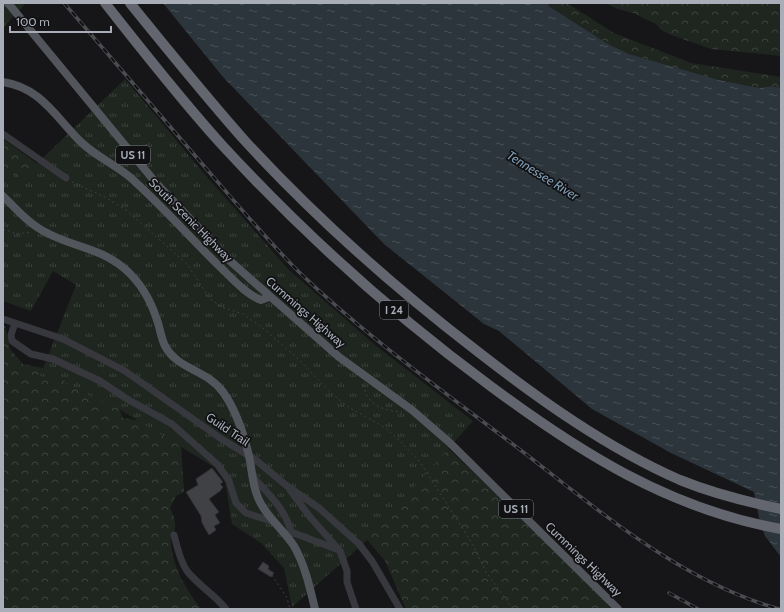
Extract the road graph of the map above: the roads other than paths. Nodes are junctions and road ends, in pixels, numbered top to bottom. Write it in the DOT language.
graph roads {
  1 [pos="8,3"];
  2 [pos="105,3"];
  3 [pos="130,3"];
  4 [pos="3,82"];
  5 [pos="3,134"];
  6 [pos="66,178"];
  7 [pos="3,196"];
  8 [pos="269,297"];
  9 [pos="3,319"];
  10 [pos="15,323"];
  11 [pos="249,456"];
  12 [pos="252,476"];
  13 [pos="287,486"];
  14 [pos="781,509"];
  15 [pos="274,522"];
  16 [pos="781,529"];
  17 [pos="289,534"];
  18 [pos="174,535"];
  19 [pos="340,551"];
  20 [pos="226,609"];
  21 [pos="315,609"];
  22 [pos="356,609"];
  23 [pos="400,609"];
  24 [pos="618,609"];
  1 -- 8 [label="main road, Cummings Highway / US 11"];
  2 -- 16 [label="highway, I 24"];
  3 -- 14 [label="highway, I 24"];
  4 -- 8 [label="main road, South Scenic Highway"];
  5 -- 6 [label="street"];
  7 -- 11 [label="main road"];
  8 -- 24 [label="main road, Cummings Highway / US 11"];
  9 -- 10 [label="street, Guild Trail"];
  10 -- 11 [label="street, Guild Trail"];
  10 -- 15 [label="street"];
  11 -- 12 [label="main road"];
  11 -- 13 [label="street, Guild Trail"];
  12 -- 15 [label="main road"];
  12 -- 17 [label="street"];
  13 -- 19 [label="street"];
  13 -- 23 [label="street, Guild Trail"];
  15 -- 17 [label="main road"];
  17 -- 19 [label="street"];
  17 -- 21 [label="main road"];
  18 -- 20 [label="street"];
  19 -- 22 [label="street"];
}
